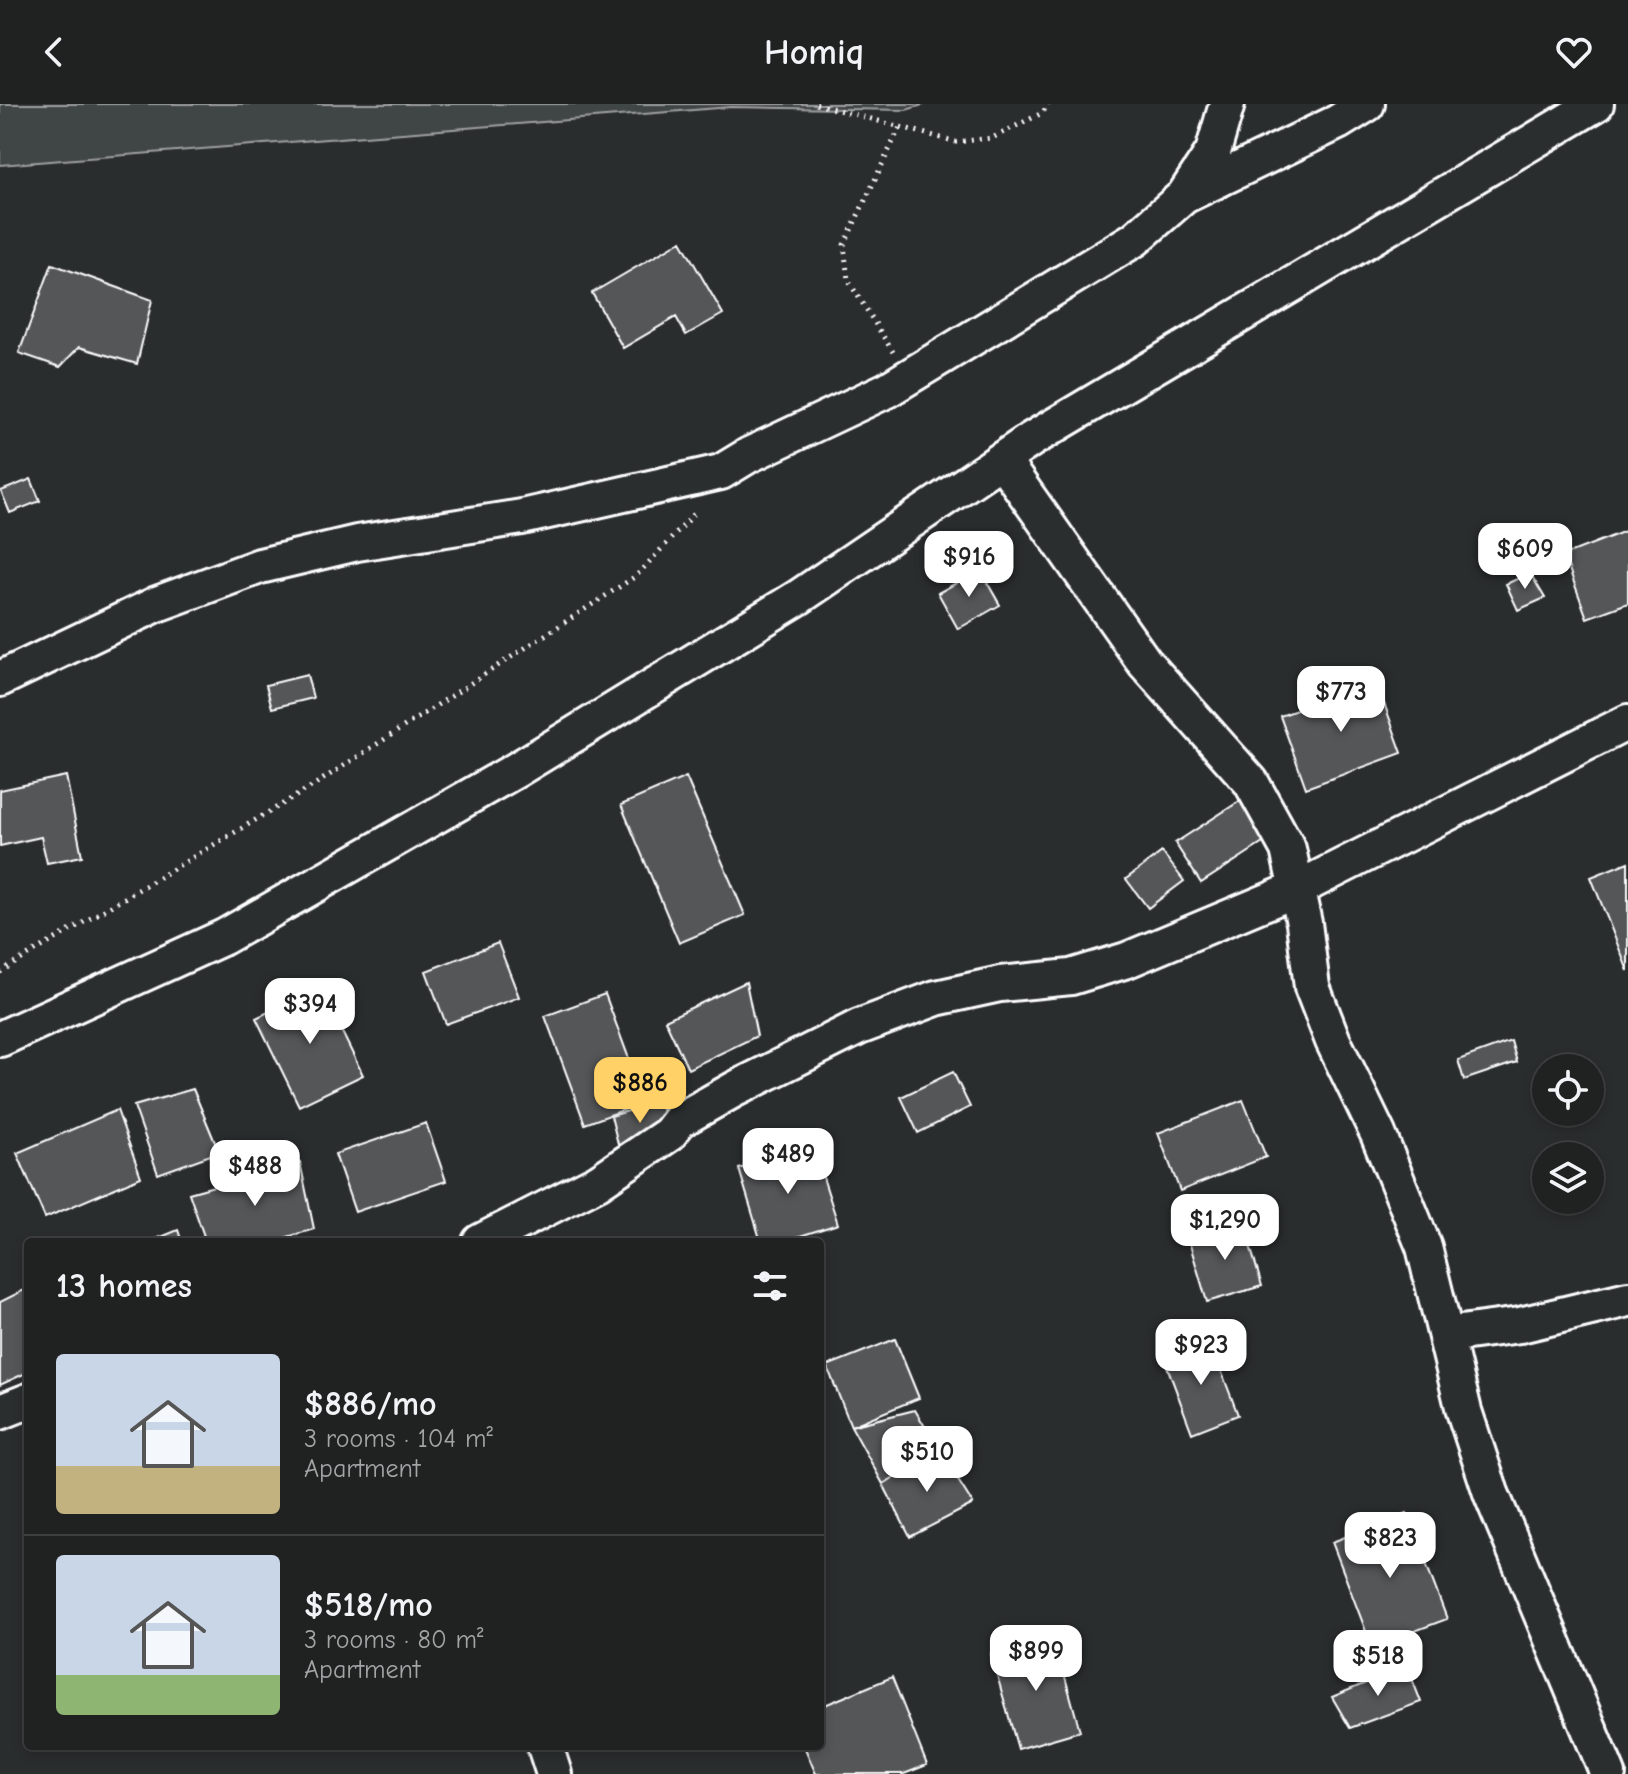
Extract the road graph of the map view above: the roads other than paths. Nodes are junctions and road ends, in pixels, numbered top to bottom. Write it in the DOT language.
graph roads {
  1 [pos="1227,104"];
  2 [pos="1367,104"];
  3 [pos="1596,104"];
  4 [pos="1184,196"];
  5 [pos="1002,460"];
  6 [pos="0,679"];
  7 [pos="1628,722"];
  8 [pos="1297,889"];
  9 [pos="0,1039"];
  10 [pos="488,1238"];
  11 [pos="1628,1299"];
  12 [pos="1446,1335"];
  13 [pos="24,1403"];
  14 [pos="0,1412"];
  15 [pos="546,1750"];
  16 [pos="554,1774"];
  17 [pos="1608,1774"];
  1 -- 4 [label="street"];
  2 -- 4 [label="street"];
  3 -- 5 [label="street"];
  4 -- 6 [label="street"];
  5 -- 8 [label="street"];
  5 -- 9 [label="street"];
  7 -- 8 [label="street"];
  8 -- 10 [label="street"];
  8 -- 12 [label="street"];
  11 -- 12 [label="street"];
  12 -- 17 [label="street"];
  13 -- 14 [label="street"];
  15 -- 16 [label="street"];
}
